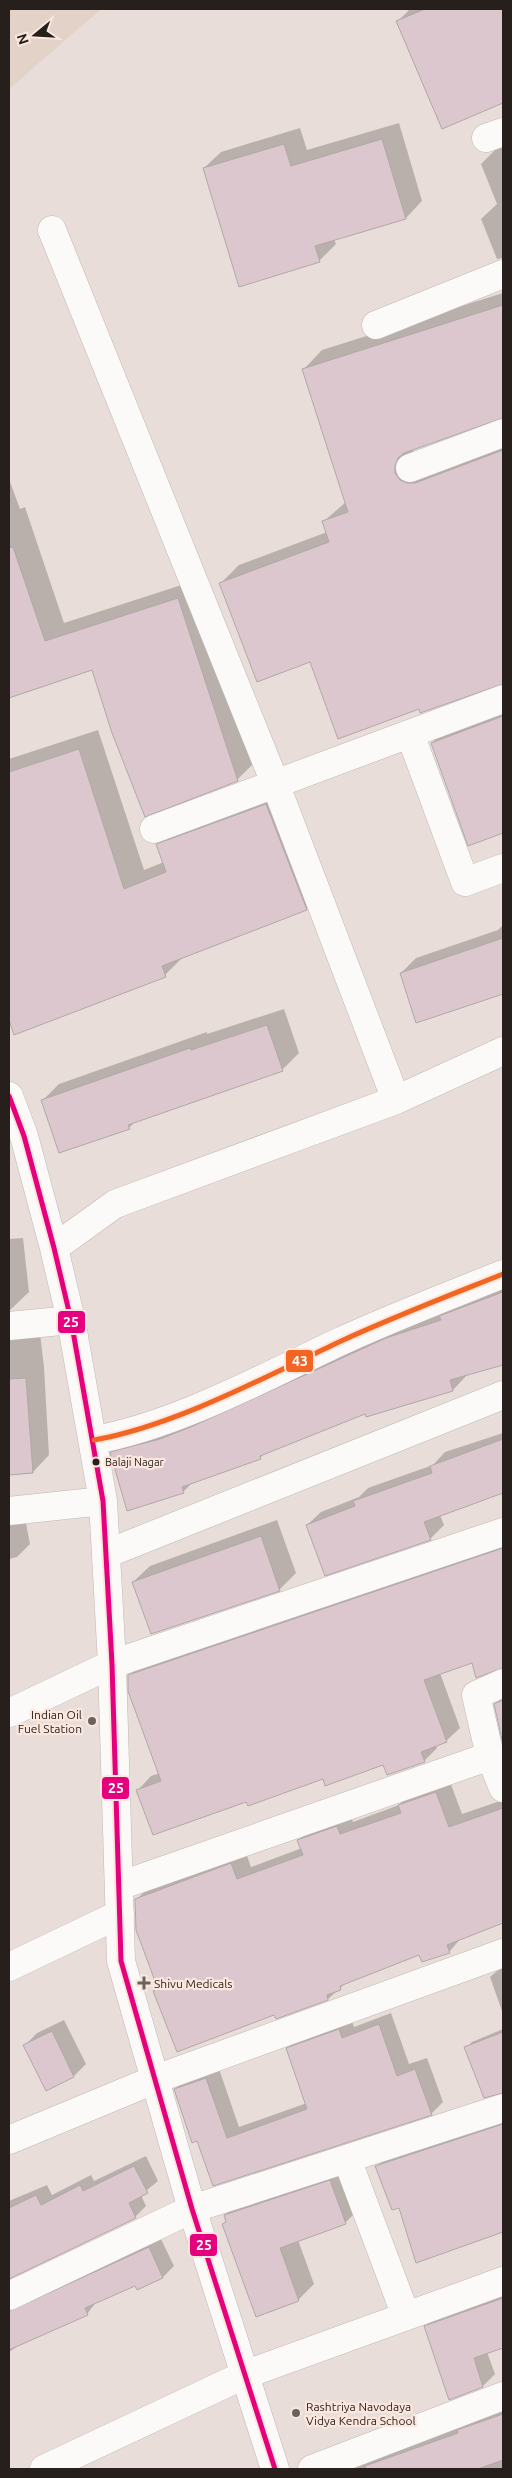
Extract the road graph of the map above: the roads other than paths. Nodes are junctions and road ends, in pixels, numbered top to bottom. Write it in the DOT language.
graph roads {
  1 [pos="52,230"];
  2 [pos="503,274"];
  3 [pos="376,325"];
  4 [pos="503,433"];
  5 [pos="410,468"];
  6 [pos="503,700"];
  7 [pos="410,734"];
  8 [pos="275,783"];
  9 [pos="154,829"];
  10 [pos="503,868"];
  11 [pos="503,1051"];
  12 [pos="9,1096"];
  13 [pos="396,1100"];
  14 [pos="16,1137"];
  15 [pos="54,1248"];
  16 [pos="503,1274"];
  17 [pos="71,1320"];
  18 [pos="9,1326"];
  19 [pos="503,1396"];
  20 [pos="94,1440"];
  21 [pos="103,1501"];
  22 [pos="9,1511"];
  23 [pos="503,1532"];
  24 [pos="106,1554"];
  25 [pos="112,1664"];
  26 [pos="503,1683"];
  27 [pos="9,1713"];
  28 [pos="490,1756"];
  29 [pos="503,1788"];
  30 [pos="119,1886"];
  31 [pos="120,1914"];
  32 [pos="503,1953"];
  33 [pos="9,1967"];
  34 [pos="156,2079"];
  35 [pos="503,2108"];
  36 [pos="9,2140"];
  37 [pos="347,2159"];
  38 [pos="192,2209"];
  39 [pos="503,2281"];
  40 [pos="9,2296"];
  41 [pos="406,2316"];
  42 [pos="244,2374"];
  43 [pos="503,2396"];
  44 [pos="44,2469"];
  45 [pos="276,2469"];
  46 [pos="312,2469"];
  1 -- 8 [label="street"];
  2 -- 3 [label="street"];
  4 -- 5 [label="street"];
  6 -- 7 [label="street"];
  7 -- 8 [label="street"];
  7 -- 10 [label="street"];
  8 -- 9 [label="street"];
  8 -- 13 [label="street"];
  11 -- 13 [label="street"];
  12 -- 14 [label="street"];
  13 -- 15 [label="street"];
  14 -- 15 [label="street"];
  15 -- 17 [label="street"];
  16 -- 20 [label="street"];
  17 -- 18 [label="street"];
  17 -- 20 [label="street"];
  19 -- 24 [label="street"];
  20 -- 21 [label="street"];
  21 -- 22 [label="street"];
  21 -- 24 [label="street"];
  23 -- 25 [label="street"];
  24 -- 25 [label="street"];
  25 -- 27 [label="street"];
  25 -- 30 [label="street"];
  26 -- 28 [label="street"];
  28 -- 29 [label="street"];
  28 -- 30 [label="street"];
  30 -- 31 [label="street"];
  31 -- 33 [label="street"];
  31 -- 34 [label="street"];
  32 -- 34 [label="street"];
  34 -- 36 [label="street"];
  34 -- 38 [label="street"];
  35 -- 37 [label="street"];
  37 -- 38 [label="street"];
  37 -- 41 [label="street"];
  38 -- 40 [label="street"];
  38 -- 42 [label="street"];
  39 -- 41 [label="street"];
  41 -- 42 [label="street"];
  42 -- 44 [label="street"];
  42 -- 45 [label="street"];
  43 -- 46 [label="street"];
}
